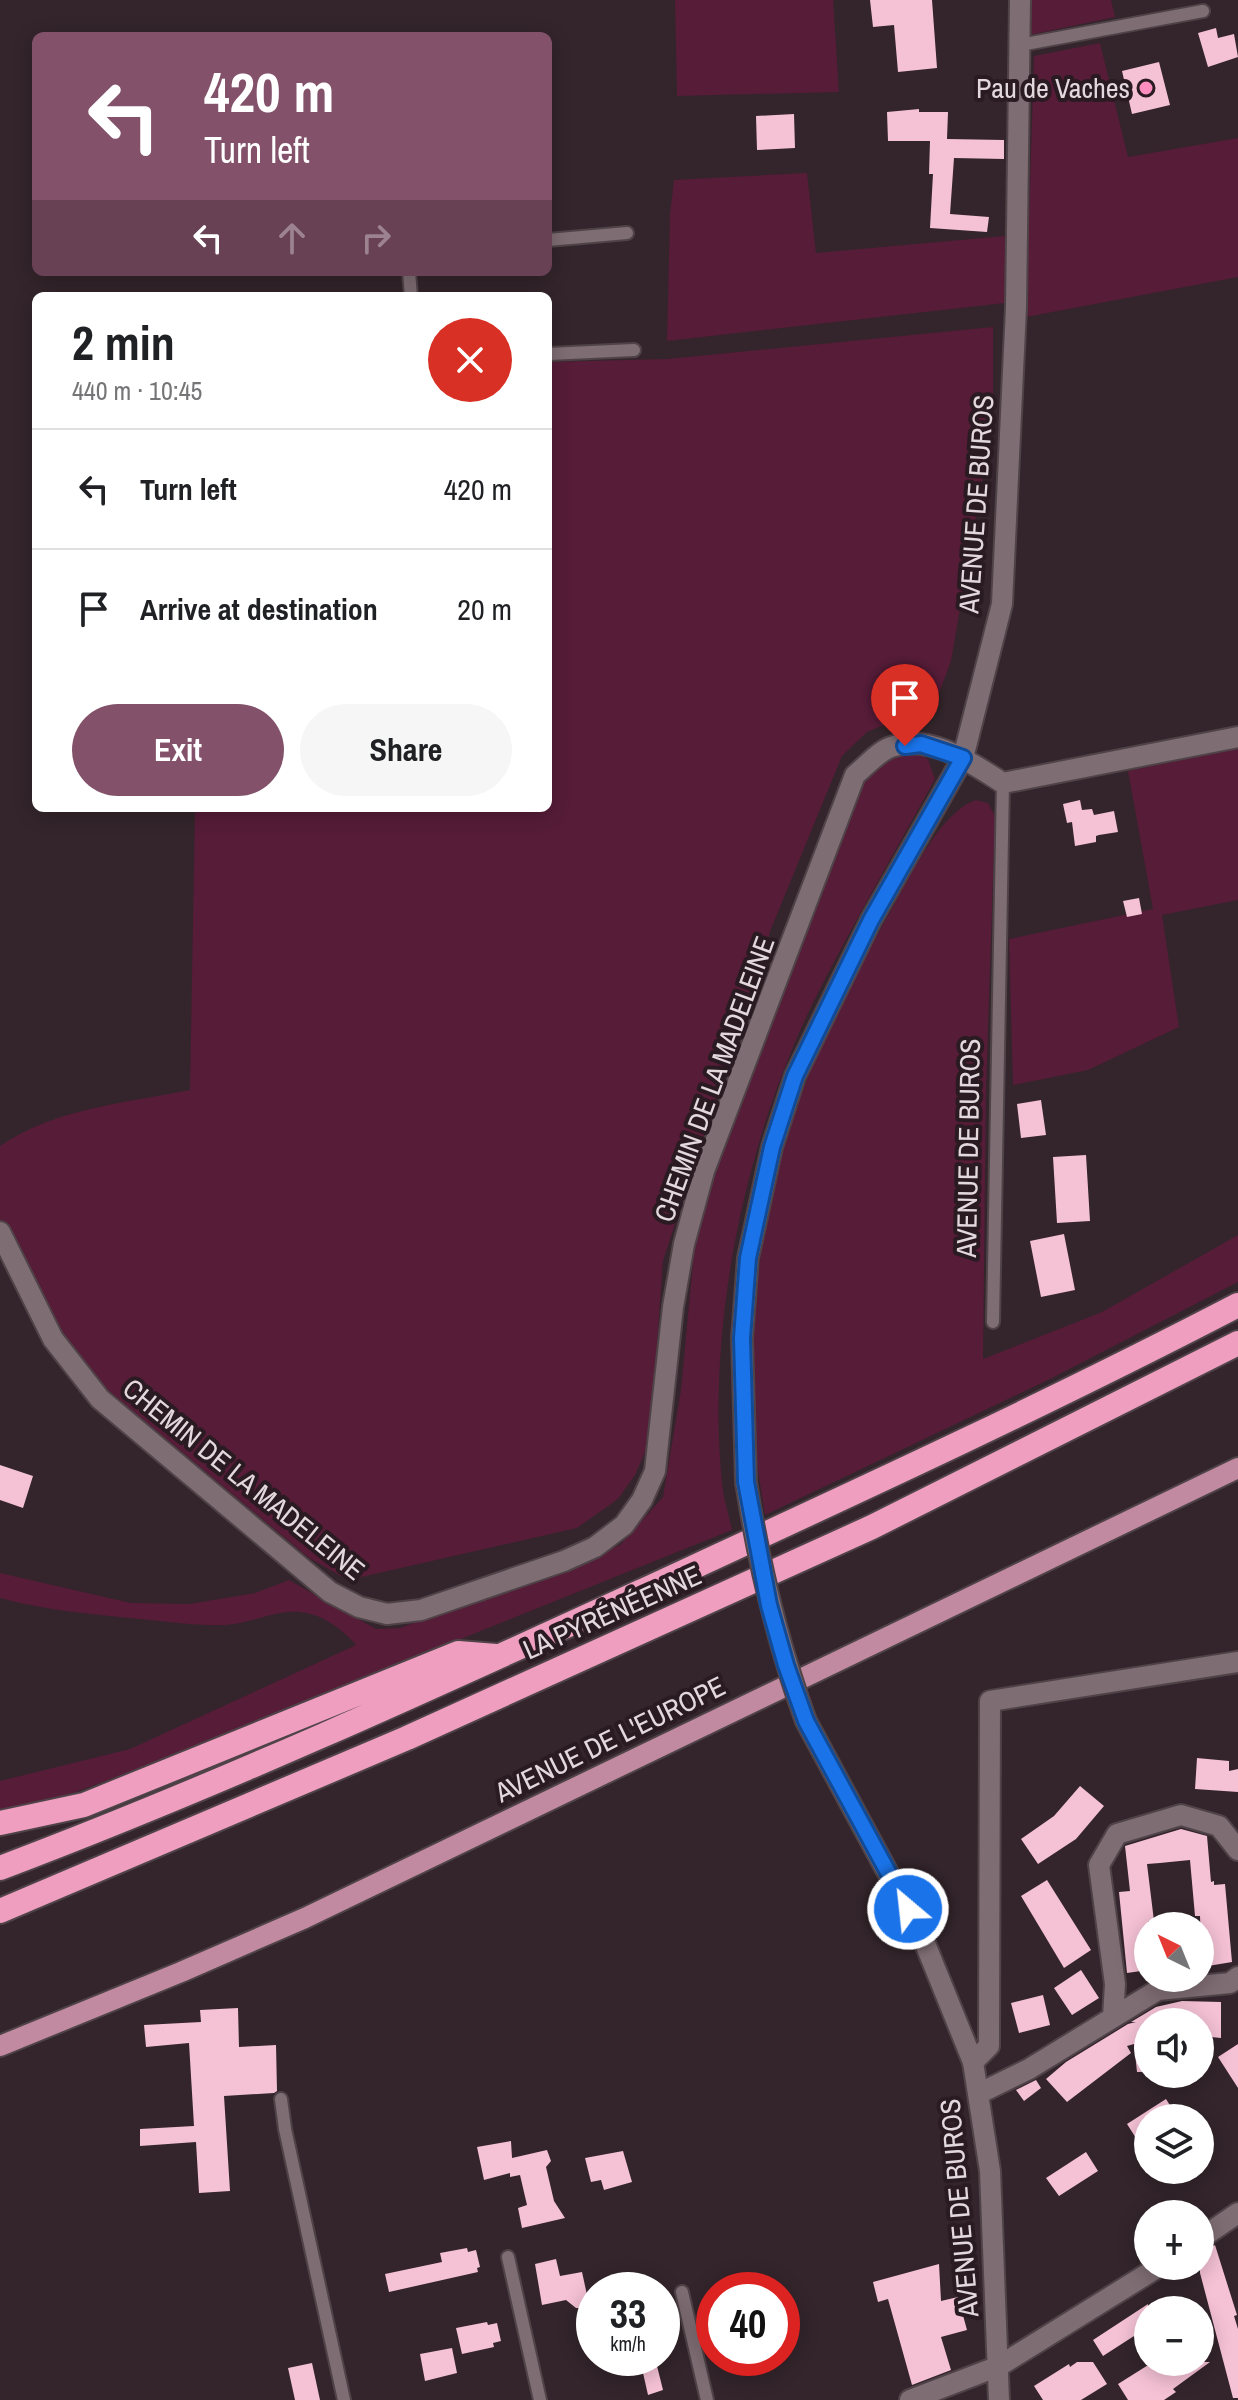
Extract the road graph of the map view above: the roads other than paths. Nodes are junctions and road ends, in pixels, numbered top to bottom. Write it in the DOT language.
graph roads {
  1 [pos="1020,0"];
  2 [pos="1203,11"];
  3 [pos="1020,45"];
  4 [pos="627,233"];
  5 [pos="552,240"];
  6 [pos="634,350"];
  7 [pos="552,354"];
  8 [pos="1238,737"];
  9 [pos="963,758"];
  10 [pos="1003,783"];
  11 [pos="0,1232"];
  12 [pos="1238,1305"];
  13 [pos="993,1322"];
  14 [pos="1238,1343"];
  15 [pos="1238,1468"];
  16 [pos="499,1657"];
  17 [pos="1238,1662"];
  18 [pos="0,1823"];
  19 [pos="1238,1850"];
  20 [pos="0,1868"];
  21 [pos="0,1911"];
  22 [pos="1115,1984"];
  23 [pos="1235,1985"];
  24 [pos="1141,2000"];
  25 [pos="1113,2017"];
  26 [pos="0,2046"];
  27 [pos="973,2062"];
  28 [pos="980,2093"];
  29 [pos="281,2099"];
  30 [pos="1238,2213"];
  31 [pos="1214,2229"];
  32 [pos="508,2257"];
  33 [pos="1137,2280"];
  34 [pos="682,2292"];
  35 [pos="999,2366"];
  36 [pos="344,2400"];
  37 [pos="540,2400"];
  38 [pos="707,2400"];
  39 [pos="910,2400"];
  40 [pos="999,2400"];
  1 -- 3 [label="street, AVENUE DE BUROS"];
  2 -- 3 [label="lane"];
  3 -- 9 [label="street, AVENUE DE BUROS"];
  4 -- 5 [label="lane"];
  6 -- 7 [label="lane"];
  8 -- 10 [label="street"];
  9 -- 10 [label="street, CHEMIN DE LA MADELEINE"];
  9 -- 11 [label="street, CHEMIN DE LA MADELEINE"];
  9 -- 27 [label="street, AVENUE DE BUROS, bridge"];
  10 -- 13 [label="lane, AVENUE DE BUROS"];
  12 -- 16 [label="highway, LA PYRÉNÉENNE"];
  14 -- 21 [label="highway, LA PYRÉNÉENNE"];
  15 -- 26 [label="main road, AVENUE DE L'EUROPE"];
  16 -- 18 [label="highway"];
  16 -- 20 [label="highway, LA PYRÉNÉENNE"];
  17 -- 27 [label="street"];
  19 -- 22 [label="street"];
  22 -- 24 [label="street"];
  22 -- 25 [label="street"];
  23 -- 24 [label="street"];
  24 -- 25 [label="street"];
  25 -- 28 [label="street"];
  27 -- 28 [label="street, AVENUE DE BUROS"];
  28 -- 35 [label="street, AVENUE DE BUROS"];
  29 -- 36 [label="lane"];
  30 -- 31 [label="street"];
  32 -- 37 [label="lane"];
  33 -- 35 [label="street"];
  34 -- 38 [label="lane"];
  35 -- 39 [label="street"];
  35 -- 40 [label="street, AVENUE DE BUROS"];
}
